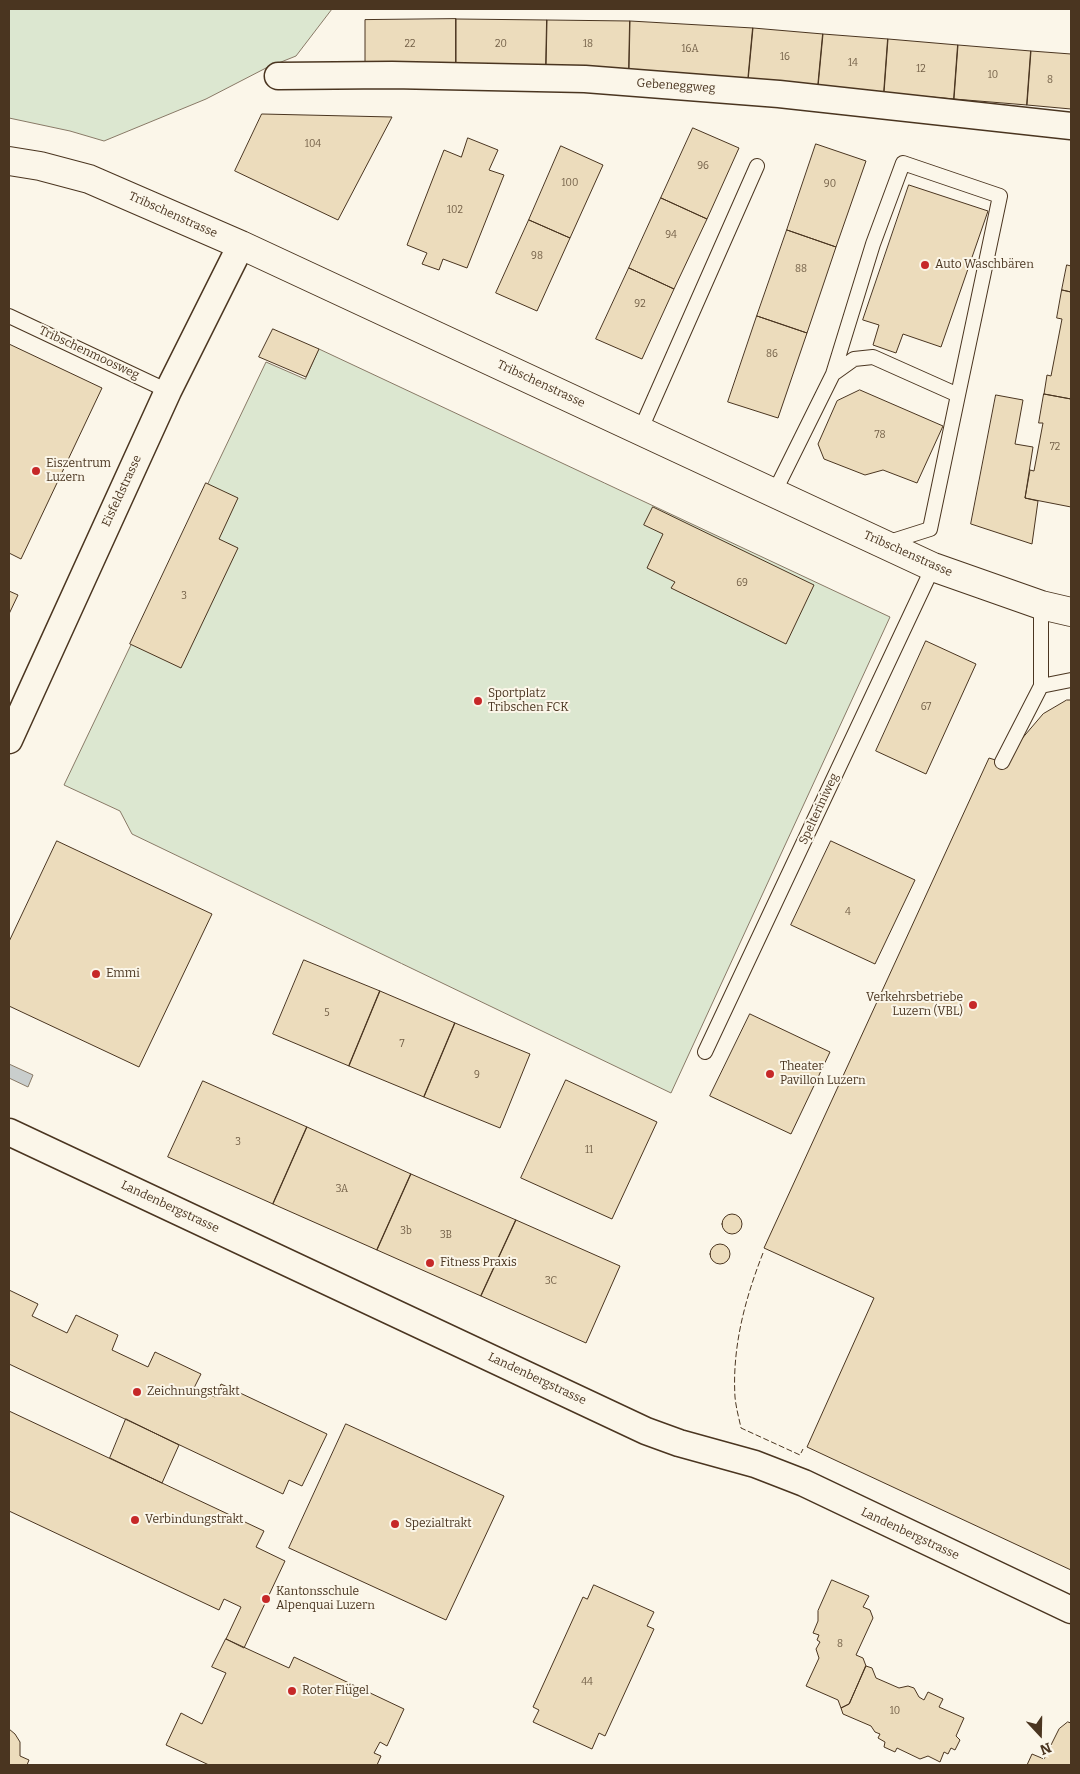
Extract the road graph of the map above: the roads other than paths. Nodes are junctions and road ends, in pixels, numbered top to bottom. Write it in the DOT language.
graph roads {
  1 [pos="278,76"];
  2 [pos="1071,126"];
  3 [pos="9,161"];
  4 [pos="758,166"];
  5 [pos="241,245"];
  6 [pos="9,316"];
  7 [pos="832,374"];
  8 [pos="168,391"];
  9 [pos="958,395"];
  10 [pos="640,431"];
  11 [pos="774,493"];
  12 [pos="883,544"];
  13 [pos="933,567"];
  14 [pos="1041,605"];
  15 [pos="1071,612"];
  16 [pos="1071,680"];
  17 [pos="1041,686"];
  18 [pos="9,740"];
  19 [pos="1002,762"];
  20 [pos="705,1052"];
  21 [pos="9,1132"];
  22 [pos="1071,1610"];
  1 -- 2 [label="street, Gebeneggweg"];
  3 -- 5 [label="street, Tribschenstrasse"];
  4 -- 10 [label="lane"];
  5 -- 8 [label="street, Eisfeldstrasse"];
  5 -- 10 [label="street, Tribschenstrasse"];
  6 -- 8 [label="lane, Tribschenmoosweg"];
  7 -- 9 [label="lane"];
  7 -- 9 [label="lane"];
  7 -- 11 [label="lane"];
  8 -- 18 [label="street, Eisfeldstrasse"];
  9 -- 12 [label="lane"];
  10 -- 11 [label="street, Tribschenstrasse"];
  11 -- 12 [label="street, Tribschenstrasse"];
  12 -- 13 [label="street, Tribschenstrasse"];
  13 -- 14 [label="street, Tribschenstrasse"];
  13 -- 20 [label="lane, Spelteriniweg"];
  14 -- 15 [label="street, Tribschenstrasse"];
  14 -- 17 [label="lane"];
  16 -- 17 [label="lane"];
  17 -- 19 [label="lane"];
  21 -- 22 [label="street, Landenbergstrasse"];
}
